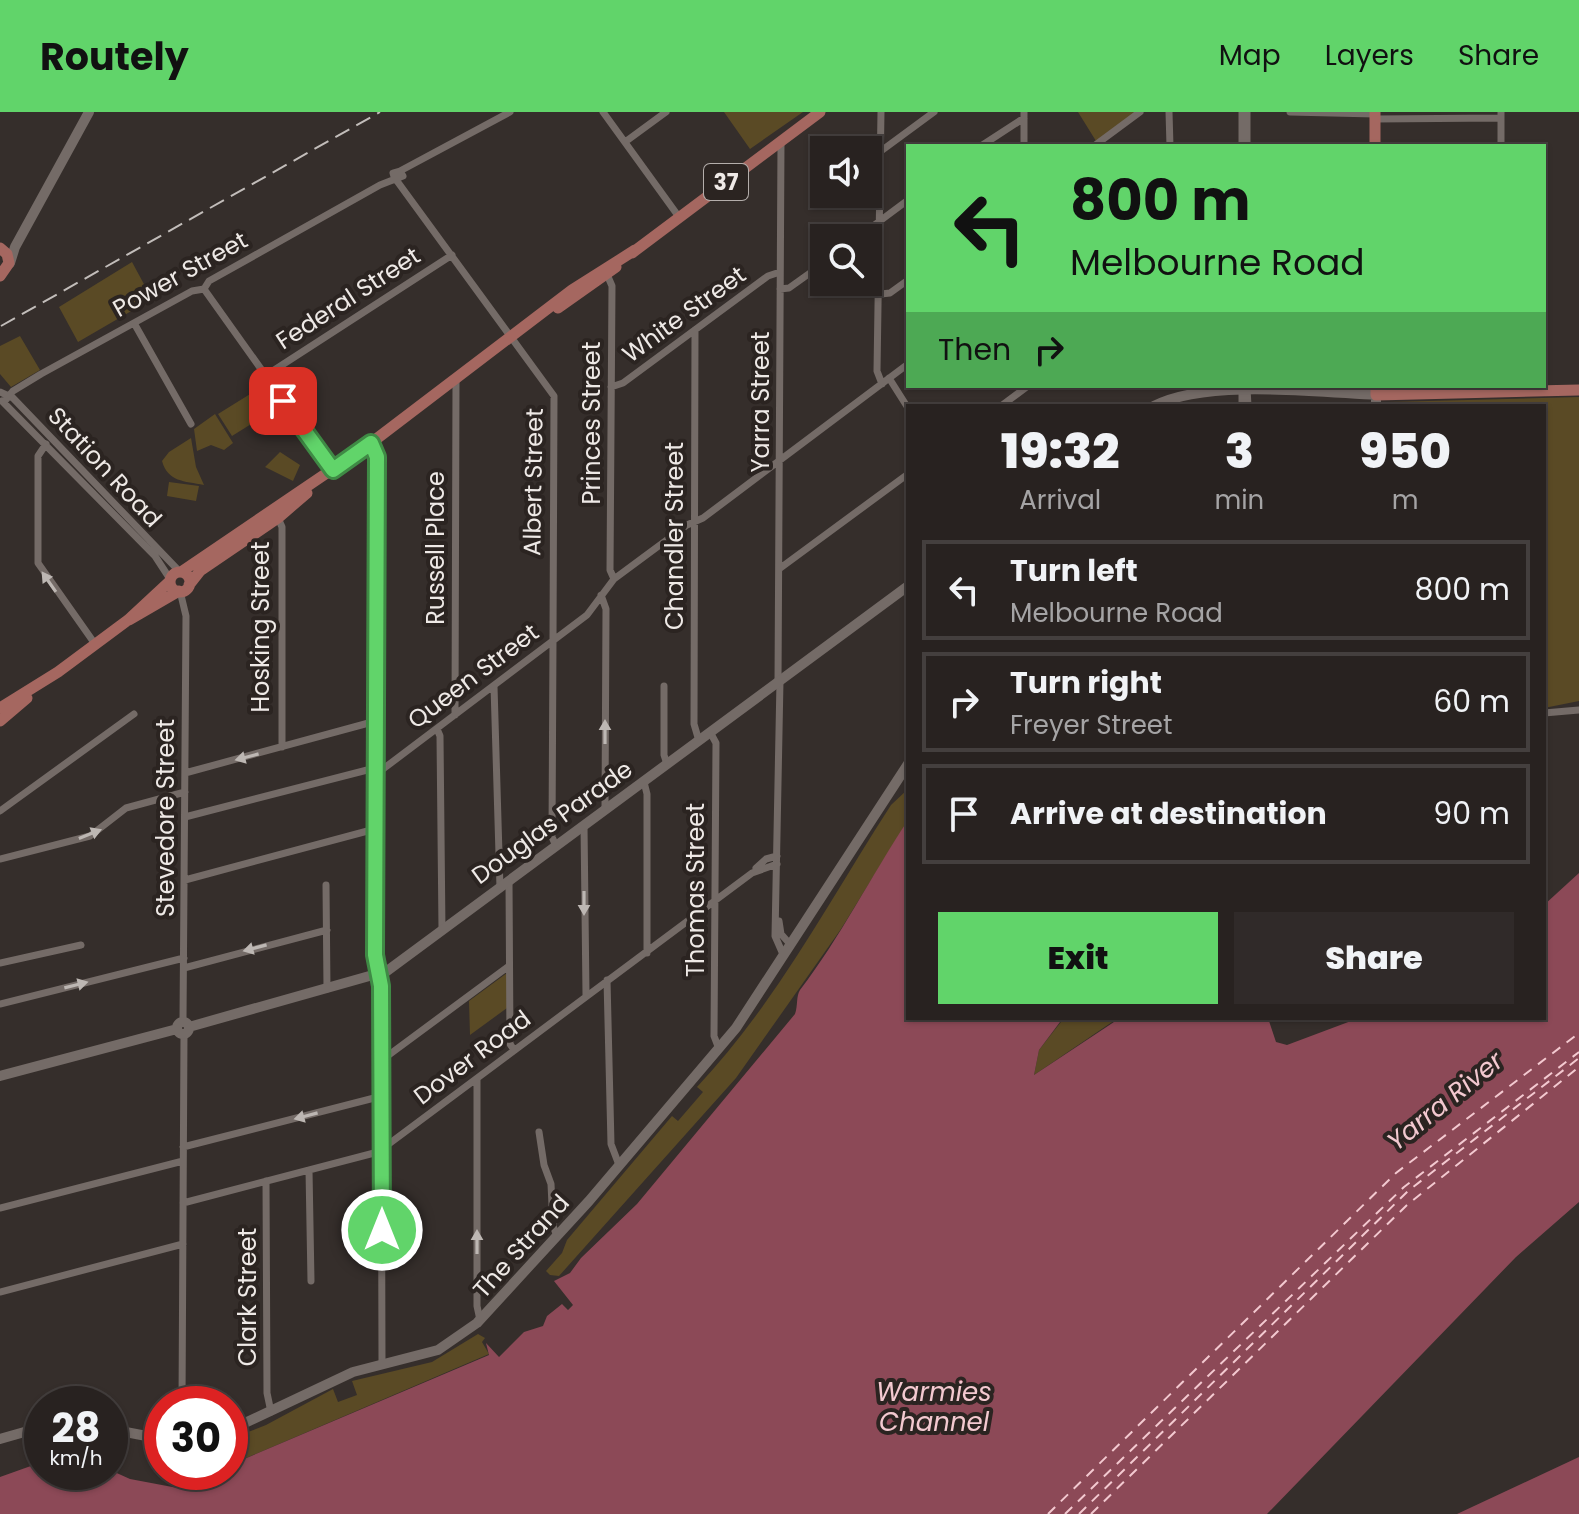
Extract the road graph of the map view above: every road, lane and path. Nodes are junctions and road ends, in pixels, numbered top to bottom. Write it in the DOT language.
graph roads {
  1 [pos="89,112"];
  2 [pos="510,112"];
  3 [pos="603,112"];
  4 [pos="666,112"];
  5 [pos="881,112"];
  6 [pos="934,112"];
  7 [pos="1140,112"];
  8 [pos="1169,112"];
  9 [pos="1244,112"];
  10 [pos="1290,112"];
  11 [pos="820,113"];
  12 [pos="1025,114"];
  13 [pos="1375,115"];
  14 [pos="1501,115"];
  15 [pos="881,136"];
  16 [pos="625,142"];
  17 [pos="781,143"];
  18 [pos="984,144"];
  19 [pos="1024,144"];
  20 [pos="1097,144"];
  21 [pos="1170,144"];
  22 [pos="1244,144"];
  23 [pos="1375,144"];
  24 [pos="1501,144"];
  25 [pos="882,150"];
  26 [pos="398,177"];
  27 [pos="906,201"];
  28 [pos="881,208"];
  29 [pos="31,216"];
  30 [pos="679,217"];
  31 [pos="881,220"];
  32 [pos="876,224"];
  33 [pos="881,224"];
  34 [pos="0,248"];
  35 [pos="452,255"];
  36 [pos="6,269"];
  37 [pos="606,271"];
  38 [pos="780,272"];
  39 [pos="810,273"];
  40 [pos="906,281"];
  41 [pos="0,284"];
  42 [pos="204,289"];
  43 [pos="780,289"];
  44 [pos="882,294"];
  45 [pos="881,296"];
  46 [pos="134,323"];
  47 [pos="695,330"];
  48 [pos="513,337"];
  49 [pos="906,365"];
  50 [pos="265,376"];
  51 [pos="456,380"];
  52 [pos="886,380"];
  53 [pos="611,387"];
  54 [pos="1025,388"];
  55 [pos="1503,388"];
  56 [pos="1245,389"];
  57 [pos="1579,390"];
  58 [pos="0,392"];
  59 [pos="1172,392"];
  60 [pos="1376,396"];
  61 [pos="4,399"];
  62 [pos="1004,404"];
  63 [pos="905,405"];
  64 [pos="191,424"];
  65 [pos="48,442"];
  66 [pos="371,443"];
  67 [pos="780,460"];
  68 [pos="333,470"];
  69 [pos="906,475"];
  70 [pos="275,514"];
  71 [pos="694,521"];
  72 [pos="779,569"];
  73 [pos="175,576"];
  74 [pos="614,579"];
  75 [pos="906,587"];
  76 [pos="184,588"];
  77 [pos="601,595"];
  78 [pos="593,611"];
  79 [pos="605,618"];
  80 [pos="128,620"];
  81 [pos="553,640"];
  82 [pos="95,644"];
  83 [pos="58,672"];
  84 [pos="782,679"];
  85 [pos="494,686"];
  86 [pos="664,686"];
  87 [pos="768,690"];
  88 [pos="778,707"];
  89 [pos="0,708"];
  90 [pos="1579,710"];
  91 [pos="1546,713"];
  92 [pos="134,714"];
  93 [pos="455,715"];
  94 [pos="0,721"];
  95 [pos="376,721"];
  96 [pos="437,729"];
  97 [pos="710,732"];
  98 [pos="699,741"];
  99 [pos="282,747"];
  100 [pos="667,764"];
  101 [pos="906,767"];
  102 [pos="375,769"];
  103 [pos="185,773"];
  104 [pos="644,782"];
  105 [pos="185,792"];
  106 [pos="605,810"];
  107 [pos="0,811"];
  108 [pos="185,817"];
  109 [pos="584,825"];
  110 [pos="375,829"];
  111 [pos="556,846"];
  112 [pos="0,859"];
  113 [pos="777,860"];
  114 [pos="185,880"];
  115 [pos="505,884"];
  116 [pos="326,885"];
  117 [pos="715,901"];
  118 [pos="327,930"];
  119 [pos="442,930"];
  120 [pos="81,945"];
  121 [pos="787,948"];
  122 [pos="647,953"];
  123 [pos="184,958"];
  124 [pos="0,963"];
  125 [pos="509,966"];
  126 [pos="184,968"];
  127 [pos="380,975"];
  128 [pos="607,980"];
  129 [pos="327,989"];
  130 [pos="586,995"];
  131 [pos="0,1004"];
  132 [pos="183,1028"];
  133 [pos="719,1049"];
  134 [pos="514,1050"];
  135 [pos="382,1060"];
  136 [pos="2,1074"];
  137 [pos="477,1079"];
  138 [pos="382,1096"];
  139 [pos="539,1132"];
  140 [pos="183,1147"];
  141 [pos="382,1150"];
  142 [pos="183,1161"];
  143 [pos="619,1165"];
  144 [pos="309,1170"];
  145 [pos="266,1181"];
  146 [pos="183,1203"];
  147 [pos="0,1208"];
  148 [pos="557,1236"];
  149 [pos="183,1244"];
  150 [pos="311,1281"];
  151 [pos="0,1292"];
  152 [pos="480,1320"];
  153 [pos="382,1363"];
  154 [pos="182,1386"];
  155 [pos="271,1412"];
  156 [pos="248,1422"];
  157 [pos="24,1429"];
  158 [pos="0,1432"];
  159 [pos="24,1432"];
  160 [pos="0,1439"];
  1 -- 29 [label="street"];
  2 -- 26 [label="street, Power Street"];
  3 -- 16 [label="street"];
  4 -- 16 [label="street"];
  5 -- 15 [label="street"];
  6 -- 25 [label="street"];
  7 -- 20 [label="street"];
  8 -- 21 [label="street"];
  9 -- 22 [label="street"];
  10 -- 13 [label="street"];
  11 -- 17 [label="main road, 37"];
  12 -- 18 [label="street"];
  12 -- 19 [label="street"];
  13 -- 14 [label="street"];
  13 -- 23 [label="main road"];
  14 -- 24 [label="street"];
  16 -- 30 [label="street"];
  17 -- 30 [label="main road, 37"];
  17 -- 38 [label="street, Yarra Street"];
  26 -- 35 [label="street, Albert Street"];
  26 -- 42 [label="street, Power Street"];
  27 -- 31 [label="street"];
  28 -- 31 [label="street"];
  29 -- 34 [label="street"];
  29 -- 36 [label="street"];
  30 -- 37 [label="main road, 37"];
  31 -- 32 [label="street"];
  31 -- 33 [label="street"];
  34 -- 36 [label="main road"];
  35 -- 48 [label="street, Albert Street"];
  35 -- 50 [label="street, Federal Street"];
  36 -- 41 [label="main road"];
  37 -- 48 [label="main road, 37"];
  37 -- 53 [label="street, Princes Street"];
  38 -- 43 [label="street, Yarra Street"];
  38 -- 47 [label="street, White Street"];
  39 -- 43 [label="street"];
  40 -- 44 [label="street"];
  42 -- 46 [label="street, Power Street"];
  42 -- 50 [label="street"];
  43 -- 67 [label="street, Yarra Street"];
  45 -- 52 [label="street"];
  46 -- 61 [label="street, Power Street"];
  46 -- 64 [label="street"];
  47 -- 53 [label="street, White Street"];
  47 -- 71 [label="street, Chandler Street"];
  48 -- 51 [label="main road, 37"];
  48 -- 81 [label="street, Albert Street"];
  49 -- 52 [label="street"];
  50 -- 68 [label="street"];
  51 -- 66 [label="main road, 37"];
  51 -- 93 [label="street, Russell Place"];
  52 -- 63 [label="street"];
  52 -- 67 [label="street"];
  53 -- 74 [label="street, Princes Street"];
  54 -- 62 [label="street"];
  55 -- 57 [label="main road"];
  55 -- 60 [label="main road"];
  56 -- 59 [label="street"];
  56 -- 60 [label="street"];
  58 -- 61 [label="street, Station Road"];
  61 -- 65 [label="street, Station Road"];
  65 -- 73 [label="street, Station Road"];
  82 -- 65 [label="street, one-way"];
  66 -- 68 [label="main road, 37"];
  66 -- 95 [label="street"];
  67 -- 71 [label="street"];
  67 -- 72 [label="street, Yarra Street"];
  68 -- 70 [label="main road, 37"];
  69 -- 72 [label="street"];
  70 -- 73 [label="main road, 37"];
  70 -- 76 [label="main road, 37"];
  70 -- 99 [label="street, Hosking Street"];
  71 -- 74 [label="street"];
  71 -- 98 [label="street, Chandler Street"];
  72 -- 84 [label="street, Yarra Street"];
  73 -- 76 [label="main road"];
  73 -- 80 [label="main road, 37"];
  74 -- 77 [label="street"];
  75 -- 84 [label="street, Douglas Parade"];
  76 -- 80 [label="main road, 37"];
  76 -- 103 [label="street, Stevedore Street"];
  77 -- 78 [label="street"];
  77 -- 79 [label="street"];
  78 -- 79 [label="street"];
  78 -- 81 [label="street, Queen Street"];
  106 -- 79 [label="street, one-way"];
  80 -- 82 [label="main road, 37"];
  81 -- 85 [label="street, Queen Street"];
  81 -- 111 [label="street, Albert Street"];
  82 -- 83 [label="main road, 37"];
  83 -- 89 [label="main road, 37"];
  83 -- 94 [label="main road, 37"];
  84 -- 87 [label="street, Douglas Parade"];
  84 -- 88 [label="street"];
  85 -- 93 [label="street, Queen Street"];
  85 -- 115 [label="street"];
  86 -- 100 [label="street"];
  87 -- 88 [label="street"];
  87 -- 97 [label="street, Douglas Parade"];
  88 -- 113 [label="street"];
  90 -- 91 [label="street"];
  92 -- 107 [label="street"];
  93 -- 96 [label="street, Queen Street"];
  95 -- 99 [label="street"];
  95 -- 102 [label="street"];
  96 -- 102 [label="street, Queen Street"];
  96 -- 119 [label="street"];
  97 -- 98 [label="street, Douglas Parade"];
  97 -- 117 [label="street, Thomas Street"];
  98 -- 100 [label="street, Douglas Parade"];
  99 -- 103 [label="street, one-way"];
  100 -- 104 [label="street, Douglas Parade"];
  101 -- 121 [label="street, The Strand"];
  102 -- 108 [label="street, Queen Street"];
  102 -- 110 [label="street"];
  103 -- 105 [label="street, Stevedore Street"];
  104 -- 106 [label="street, Douglas Parade"];
  104 -- 122 [label="street"];
  105 -- 108 [label="street, Stevedore Street"];
  112 -- 105 [label="street, one-way"];
  106 -- 109 [label="street, Douglas Parade"];
  108 -- 114 [label="street, Stevedore Street"];
  109 -- 111 [label="street, Douglas Parade"];
  109 -- 130 [label="street, one-way"];
  110 -- 114 [label="street"];
  110 -- 127 [label="street"];
  111 -- 115 [label="street, Douglas Parade"];
  113 -- 117 [label="street, Dover Road"];
  113 -- 121 [label="street"];
  114 -- 123 [label="street, Stevedore Street"];
  115 -- 119 [label="street, Douglas Parade"];
  115 -- 125 [label="street"];
  116 -- 118 [label="street"];
  117 -- 122 [label="street, Dover Road"];
  117 -- 133 [label="street, Thomas Street"];
  118 -- 126 [label="street, one-way"];
  118 -- 129 [label="street"];
  119 -- 127 [label="street, Douglas Parade"];
  120 -- 124 [label="street"];
  121 -- 133 [label="street, The Strand"];
  122 -- 128 [label="street, Dover Road"];
  123 -- 126 [label="street, Stevedore Street"];
  131 -- 123 [label="street, one-way"];
  125 -- 134 [label="street"];
  125 -- 135 [label="street"];
  126 -- 132 [label="street, Stevedore Street"];
  127 -- 129 [label="street, Douglas Parade"];
  127 -- 135 [label="street"];
  128 -- 130 [label="street, Dover Road"];
  128 -- 143 [label="street"];
  129 -- 132 [label="street, Douglas Parade"];
  130 -- 134 [label="street, Dover Road"];
  132 -- 136 [label="street, Douglas Parade"];
  132 -- 140 [label="street, Stevedore Street"];
  133 -- 143 [label="street, The Strand"];
  134 -- 137 [label="street, Dover Road"];
  135 -- 138 [label="street"];
  137 -- 141 [label="street, Dover Road"];
  152 -- 137 [label="street, one-way"];
  138 -- 140 [label="street, one-way"];
  138 -- 141 [label="street"];
  139 -- 148 [label="street"];
  140 -- 142 [label="street, Stevedore Street"];
  141 -- 144 [label="street, Dover Road"];
  141 -- 153 [label="street"];
  142 -- 146 [label="street, Stevedore Street"];
  142 -- 147 [label="street"];
  143 -- 148 [label="street, The Strand"];
  144 -- 145 [label="street, Dover Road"];
  144 -- 150 [label="street"];
  145 -- 146 [label="street, Dover Road"];
  145 -- 155 [label="street, Clark Street"];
  146 -- 149 [label="street, Stevedore Street"];
  148 -- 152 [label="street, The Strand"];
  149 -- 151 [label="street"];
  149 -- 154 [label="street, Stevedore Street"];
  152 -- 153 [label="street, The Strand"];
  153 -- 155 [label="street, The Strand"];
  155 -- 156 [label="street, The Strand"];
  157 -- 158 [label="street"];
  159 -- 160 [label="street"];
}
